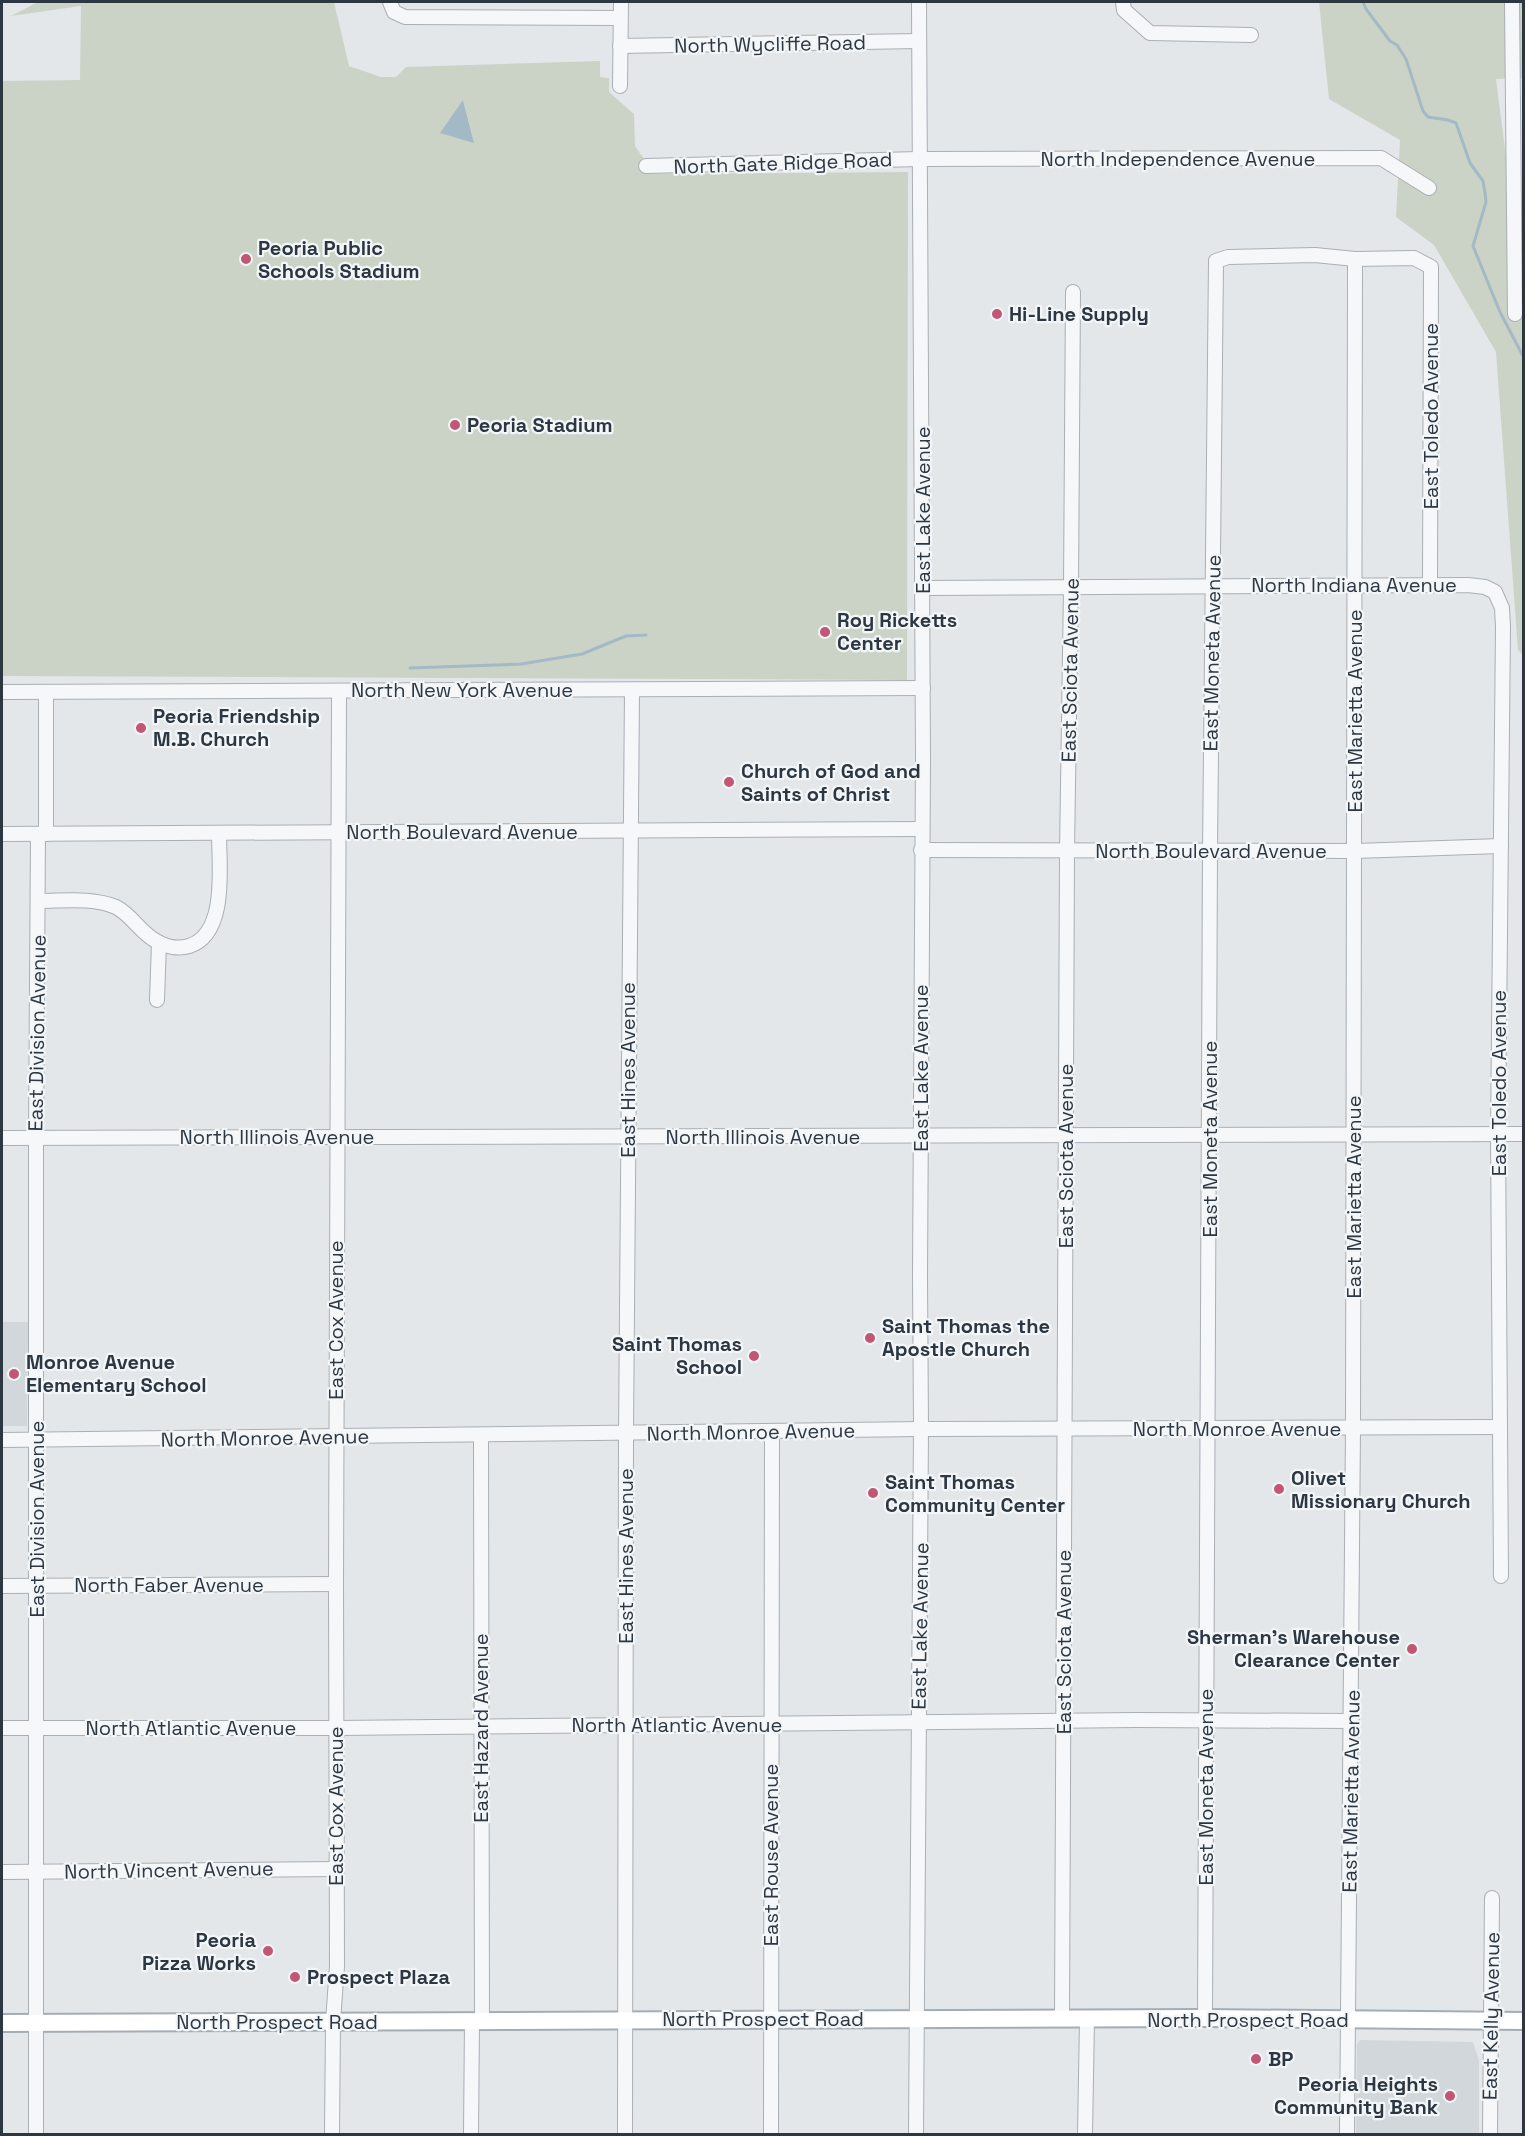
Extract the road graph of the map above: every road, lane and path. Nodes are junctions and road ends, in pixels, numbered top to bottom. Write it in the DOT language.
graph roads {
  1 [pos="621,2"];
  2 [pos="918,2"];
  3 [pos="1123,2"];
  4 [pos="1512,2"];
  5 [pos="392,7"];
  6 [pos="620,18"];
  7 [pos="1251,35"];
  8 [pos="919,41"];
  9 [pos="620,46"];
  10 [pos="620,86"];
  11 [pos="1518,97"];
  12 [pos="919,159"];
  13 [pos="646,166"];
  14 [pos="1429,188"];
  15 [pos="1519,255"];
  16 [pos="1355,259"];
  17 [pos="1073,292"];
  18 [pos="1515,314"];
  19 [pos="1430,584"];
  20 [pos="1212,586"];
  21 [pos="1354,586"];
  22 [pos="924,588"];
  23 [pos="1071,588"];
  24 [pos="1495,592"];
  25 [pos="923,688"];
  26 [pos="632,690"];
  27 [pos="339,691"];
  28 [pos="2,693"];
  29 [pos="46,693"];
  30 [pos="922,829"];
  31 [pos="629,831"];
  32 [pos="340,833"];
  33 [pos="2,834"];
  34 [pos="42,834"];
  35 [pos="219,834"];
  36 [pos="1501,846"];
  37 [pos="921,850"];
  38 [pos="1210,850"];
  39 [pos="1067,851"];
  40 [pos="1355,851"];
  41 [pos="39,901"];
  42 [pos="159,943"];
  43 [pos="157,1000"];
  44 [pos="1210,1134"];
  45 [pos="1354,1134"];
  46 [pos="1498,1134"];
  47 [pos="1524,1134"];
  48 [pos="1065,1135"];
  49 [pos="337,1137"];
  50 [pos="627,1137"];
  51 [pos="921,1137"];
  52 [pos="2,1138"];
  53 [pos="36,1138"];
  54 [pos="1500,1427"];
  55 [pos="1353,1428"];
  56 [pos="921,1429"];
  57 [pos="1208,1429"];
  58 [pos="1065,1430"];
  59 [pos="772,1432"];
  60 [pos="626,1433"];
  61 [pos="481,1435"];
  62 [pos="336,1436"];
  63 [pos="2,1440"];
  64 [pos="37,1441"];
  65 [pos="1501,1576"];
  66 [pos="336,1584"];
  67 [pos="2,1586"];
  68 [pos="36,1586"];
  69 [pos="1206,1721"];
  70 [pos="1352,1721"];
  71 [pos="1063,1722"];
  72 [pos="919,1723"];
  73 [pos="771,1725"];
  74 [pos="481,1726"];
  75 [pos="625,1726"];
  76 [pos="2,1728"];
  77 [pos="35,1728"];
  78 [pos="336,1728"];
  79 [pos="336,1869"];
  80 [pos="2,1872"];
  81 [pos="36,1872"];
  82 [pos="1492,1898"];
  83 [pos="1205,2018"];
  84 [pos="625,2019"];
  85 [pos="916,2019"];
  86 [pos="1062,2019"];
  87 [pos="770,2020"];
  88 [pos="1088,2020"];
  89 [pos="1348,2020"];
  90 [pos="477,2021"];
  91 [pos="1492,2021"];
  92 [pos="1524,2021"];
  93 [pos="333,2022"];
  94 [pos="2,2023"];
  95 [pos="36,2024"];
  96 [pos="36,2134"];
  97 [pos="332,2134"];
  98 [pos="471,2134"];
  99 [pos="625,2134"];
  100 [pos="771,2134"];
  101 [pos="916,2134"];
  102 [pos="1085,2134"];
  103 [pos="1347,2134"];
  104 [pos="1490,2134"];
  1 -- 6 [label="street"];
  2 -- 8 [label="street, East Lake Avenue"];
  3 -- 7 [label="street"];
  4 -- 11 [label="street"];
  5 -- 6 [label="street"];
  6 -- 9 [label="street"];
  8 -- 9 [label="street, North Wycliffe Road"];
  8 -- 12 [label="street, East Lake Avenue"];
  9 -- 10 [label="street"];
  11 -- 15 [label="street"];
  12 -- 13 [label="street, North Gate Ridge Road"];
  12 -- 14 [label="street, North Independence Avenue"];
  12 -- 22 [label="street, East Lake Avenue"];
  15 -- 18 [label="street"];
  16 -- 19 [label="street, East Toledo Avenue"];
  16 -- 20 [label="street, East Moneta Avenue"];
  16 -- 21 [label="street, East Marietta Avenue"];
  17 -- 23 [label="street, East Sciota Avenue"];
  19 -- 21 [label="street, North Indiana Avenue"];
  19 -- 24 [label="street, North Indiana Avenue"];
  20 -- 21 [label="street, North Indiana Avenue"];
  20 -- 23 [label="street, North Indiana Avenue"];
  20 -- 38 [label="street, East Moneta Avenue"];
  21 -- 40 [label="street, East Marietta Avenue"];
  22 -- 23 [label="street, North Indiana Avenue"];
  22 -- 25 [label="street, East Lake Avenue"];
  23 -- 39 [label="street, East Sciota Avenue"];
  24 -- 36 [label="street, East Toledo Avenue"];
  25 -- 26 [label="street, North New York Avenue"];
  25 -- 30 [label="street, East Lake Avenue"];
  26 -- 27 [label="street, North New York Avenue"];
  26 -- 31 [label="street, East Hines Avenue"];
  27 -- 29 [label="street, North New York Avenue"];
  27 -- 32 [label="street, East Cox Avenue"];
  28 -- 29 [label="street, North New York Avenue"];
  29 -- 34 [label="street, East Division Avenue"];
  30 -- 31 [label="street, North Boulevard Avenue"];
  30 -- 37 [label="street, East Lake Avenue"];
  31 -- 32 [label="street, North Boulevard Avenue"];
  31 -- 50 [label="street, East Hines Avenue"];
  32 -- 35 [label="street, North Boulevard Avenue"];
  32 -- 49 [label="street, East Cox Avenue"];
  33 -- 34 [label="street, North Boulevard Avenue"];
  34 -- 35 [label="street, North Boulevard Avenue"];
  34 -- 41 [label="street, East Division Avenue"];
  35 -- 42 [label="street"];
  36 -- 40 [label="street, North Boulevard Avenue"];
  36 -- 46 [label="street, East Toledo Avenue"];
  37 -- 39 [label="street, North Boulevard Avenue"];
  37 -- 51 [label="street, East Lake Avenue"];
  38 -- 39 [label="street, North Boulevard Avenue"];
  38 -- 40 [label="street, North Boulevard Avenue"];
  38 -- 44 [label="street, East Moneta Avenue"];
  39 -- 48 [label="street, East Sciota Avenue"];
  40 -- 45 [label="street, East Marietta Avenue"];
  41 -- 42 [label="street"];
  41 -- 53 [label="street, East Division Avenue"];
  42 -- 43 [label="street"];
  44 -- 45 [label="street, North Illinois Avenue"];
  44 -- 48 [label="street, North Illinois Avenue"];
  44 -- 57 [label="street, East Moneta Avenue"];
  45 -- 46 [label="street, North Illinois Avenue"];
  45 -- 55 [label="street, East Marietta Avenue"];
  46 -- 47 [label="street, North Illinois Avenue"];
  46 -- 54 [label="street, East Toledo Avenue"];
  48 -- 51 [label="street, North Illinois Avenue"];
  48 -- 58 [label="street, East Sciota Avenue"];
  49 -- 50 [label="street, North Illinois Avenue"];
  49 -- 53 [label="street, North Illinois Avenue"];
  49 -- 62 [label="street, East Cox Avenue"];
  50 -- 51 [label="street, North Illinois Avenue"];
  50 -- 60 [label="street, East Hines Avenue"];
  51 -- 56 [label="street, East Lake Avenue"];
  52 -- 53 [label="street, North Illinois Avenue"];
  53 -- 64 [label="street, East Division Avenue"];
  54 -- 55 [label="street, North Monroe Avenue"];
  54 -- 65 [label="street, East Toledo Avenue"];
  55 -- 57 [label="street, North Monroe Avenue"];
  55 -- 70 [label="street, East Marietta Avenue"];
  56 -- 58 [label="street, North Monroe Avenue"];
  56 -- 59 [label="street, North Monroe Avenue"];
  56 -- 72 [label="street, East Lake Avenue"];
  57 -- 58 [label="street, North Monroe Avenue"];
  57 -- 69 [label="street, East Moneta Avenue"];
  58 -- 71 [label="street, East Sciota Avenue"];
  59 -- 60 [label="street, North Monroe Avenue"];
  59 -- 73 [label="street, East Rouse Avenue"];
  60 -- 61 [label="street, North Monroe Avenue"];
  60 -- 75 [label="street, East Hines Avenue"];
  61 -- 62 [label="street, North Monroe Avenue"];
  61 -- 74 [label="street, East Hazard Avenue"];
  62 -- 64 [label="street, North Monroe Avenue"];
  62 -- 66 [label="street, East Cox Avenue"];
  63 -- 64 [label="street, North Monroe Avenue"];
  64 -- 68 [label="street, East Division Avenue"];
  66 -- 68 [label="street, North Faber Avenue"];
  66 -- 78 [label="street, East Cox Avenue"];
  67 -- 68 [label="street, North Faber Avenue"];
  68 -- 77 [label="street, East Division Avenue"];
  69 -- 70 [label="street, North Atlantic Avenue"];
  69 -- 71 [label="street, North Atlantic Avenue"];
  69 -- 83 [label="street, East Moneta Avenue"];
  70 -- 89 [label="street, East Marietta Avenue"];
  71 -- 72 [label="street, North Atlantic Avenue"];
  71 -- 86 [label="street, East Sciota Avenue"];
  72 -- 73 [label="street, North Atlantic Avenue"];
  72 -- 85 [label="street, East Lake Avenue"];
  73 -- 75 [label="street, North Atlantic Avenue"];
  73 -- 87 [label="street, East Rouse Avenue"];
  74 -- 75 [label="street, North Atlantic Avenue"];
  74 -- 78 [label="street, North Atlantic Avenue"];
  74 -- 90 [label="street, East Hazard Avenue"];
  75 -- 84 [label="street, East Hines Avenue"];
  76 -- 77 [label="street, North Atlantic Avenue"];
  77 -- 78 [label="street, North Atlantic Avenue"];
  77 -- 81 [label="street, East Division Avenue"];
  78 -- 79 [label="street, East Cox Avenue"];
  79 -- 81 [label="street, North Vincent Avenue"];
  79 -- 93 [label="street, East Cox Avenue"];
  80 -- 81 [label="street, North Vincent Avenue"];
  81 -- 95 [label="street, East Division Avenue"];
  82 -- 91 [label="street, East Kelly Avenue"];
  83 -- 88 [label="main road, North Prospect Road"];
  83 -- 89 [label="main road, North Prospect Road"];
  84 -- 87 [label="main road, North Prospect Road"];
  84 -- 90 [label="main road, North Prospect Road"];
  84 -- 99 [label="street, East Hines Avenue"];
  85 -- 86 [label="main road, North Prospect Road"];
  85 -- 87 [label="main road, North Prospect Road"];
  85 -- 101 [label="street, East Lake Avenue"];
  86 -- 88 [label="main road, North Prospect Road"];
  87 -- 100 [label="street, East Rouse Avenue"];
  88 -- 102 [label="street"];
  89 -- 91 [label="main road, North Prospect Road"];
  89 -- 103 [label="street, East Marietta Avenue"];
  90 -- 93 [label="main road, North Prospect Road"];
  90 -- 98 [label="street, East Hazard Avenue"];
  91 -- 92 [label="main road, North Prospect Road"];
  91 -- 104 [label="street, East Kelly Avenue"];
  93 -- 95 [label="main road, North Prospect Road"];
  93 -- 97 [label="street, East Cox Avenue"];
  94 -- 95 [label="main road, North Prospect Road"];
  95 -- 96 [label="street, East Division Avenue"];
}
